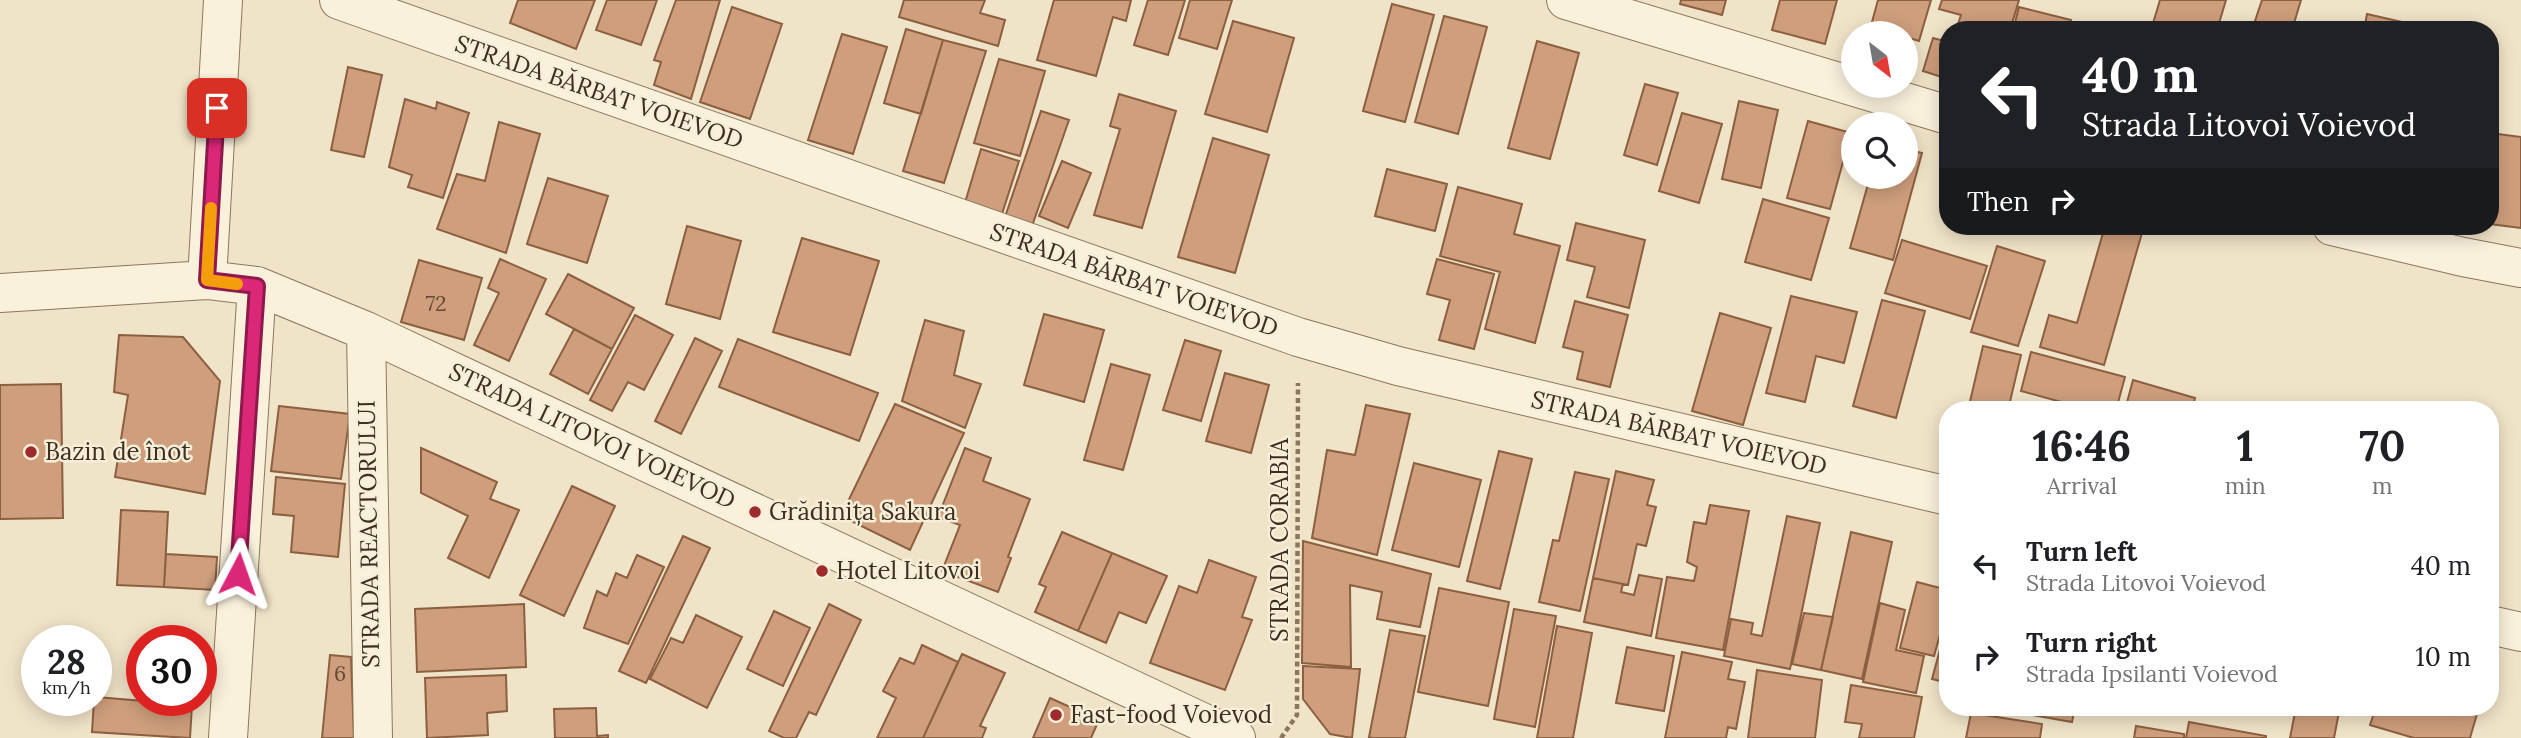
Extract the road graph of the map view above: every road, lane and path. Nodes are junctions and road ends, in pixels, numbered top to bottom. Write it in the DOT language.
graph roads {
  1 [pos="223,0"];
  2 [pos="339,0"];
  3 [pos="1566,0"];
  4 [pos="1939,112"];
  5 [pos="2370,235"];
  6 [pos="2521,268"];
  7 [pos="207,280"];
  8 [pos="257,286"];
  9 [pos="0,293"];
  10 [pos="366,331"];
  11 [pos="1298,337"];
  12 [pos="1939,494"];
  13 [pos="2499,627"];
  14 [pos="2521,632"];
  15 [pos="228,738"];
  16 [pos="373,738"];
  17 [pos="1236,738"];
  18 [pos="1281,738"];
  1 -- 7 [label="street"];
  2 -- 11 [label="street, STRADA BĂRBAT VOIEVOD"];
  3 -- 4 [label="street"];
  5 -- 6 [label="street"];
  7 -- 8 [label="street, STRADA LITOVOI VOIEVOD"];
  7 -- 9 [label="street, STRADA LITOVOI VOIEVOD"];
  8 -- 10 [label="street, STRADA LITOVOI VOIEVOD"];
  8 -- 15 [label="street"];
  10 -- 16 [label="street, STRADA REACTORULUI"];
  10 -- 17 [label="street, STRADA LITOVOI VOIEVOD"];
  11 -- 12 [label="street, STRADA BĂRBAT VOIEVOD"];
  11 -- 18 [label="path, STRADA CORABIA"];
  13 -- 14 [label="street"];
}
